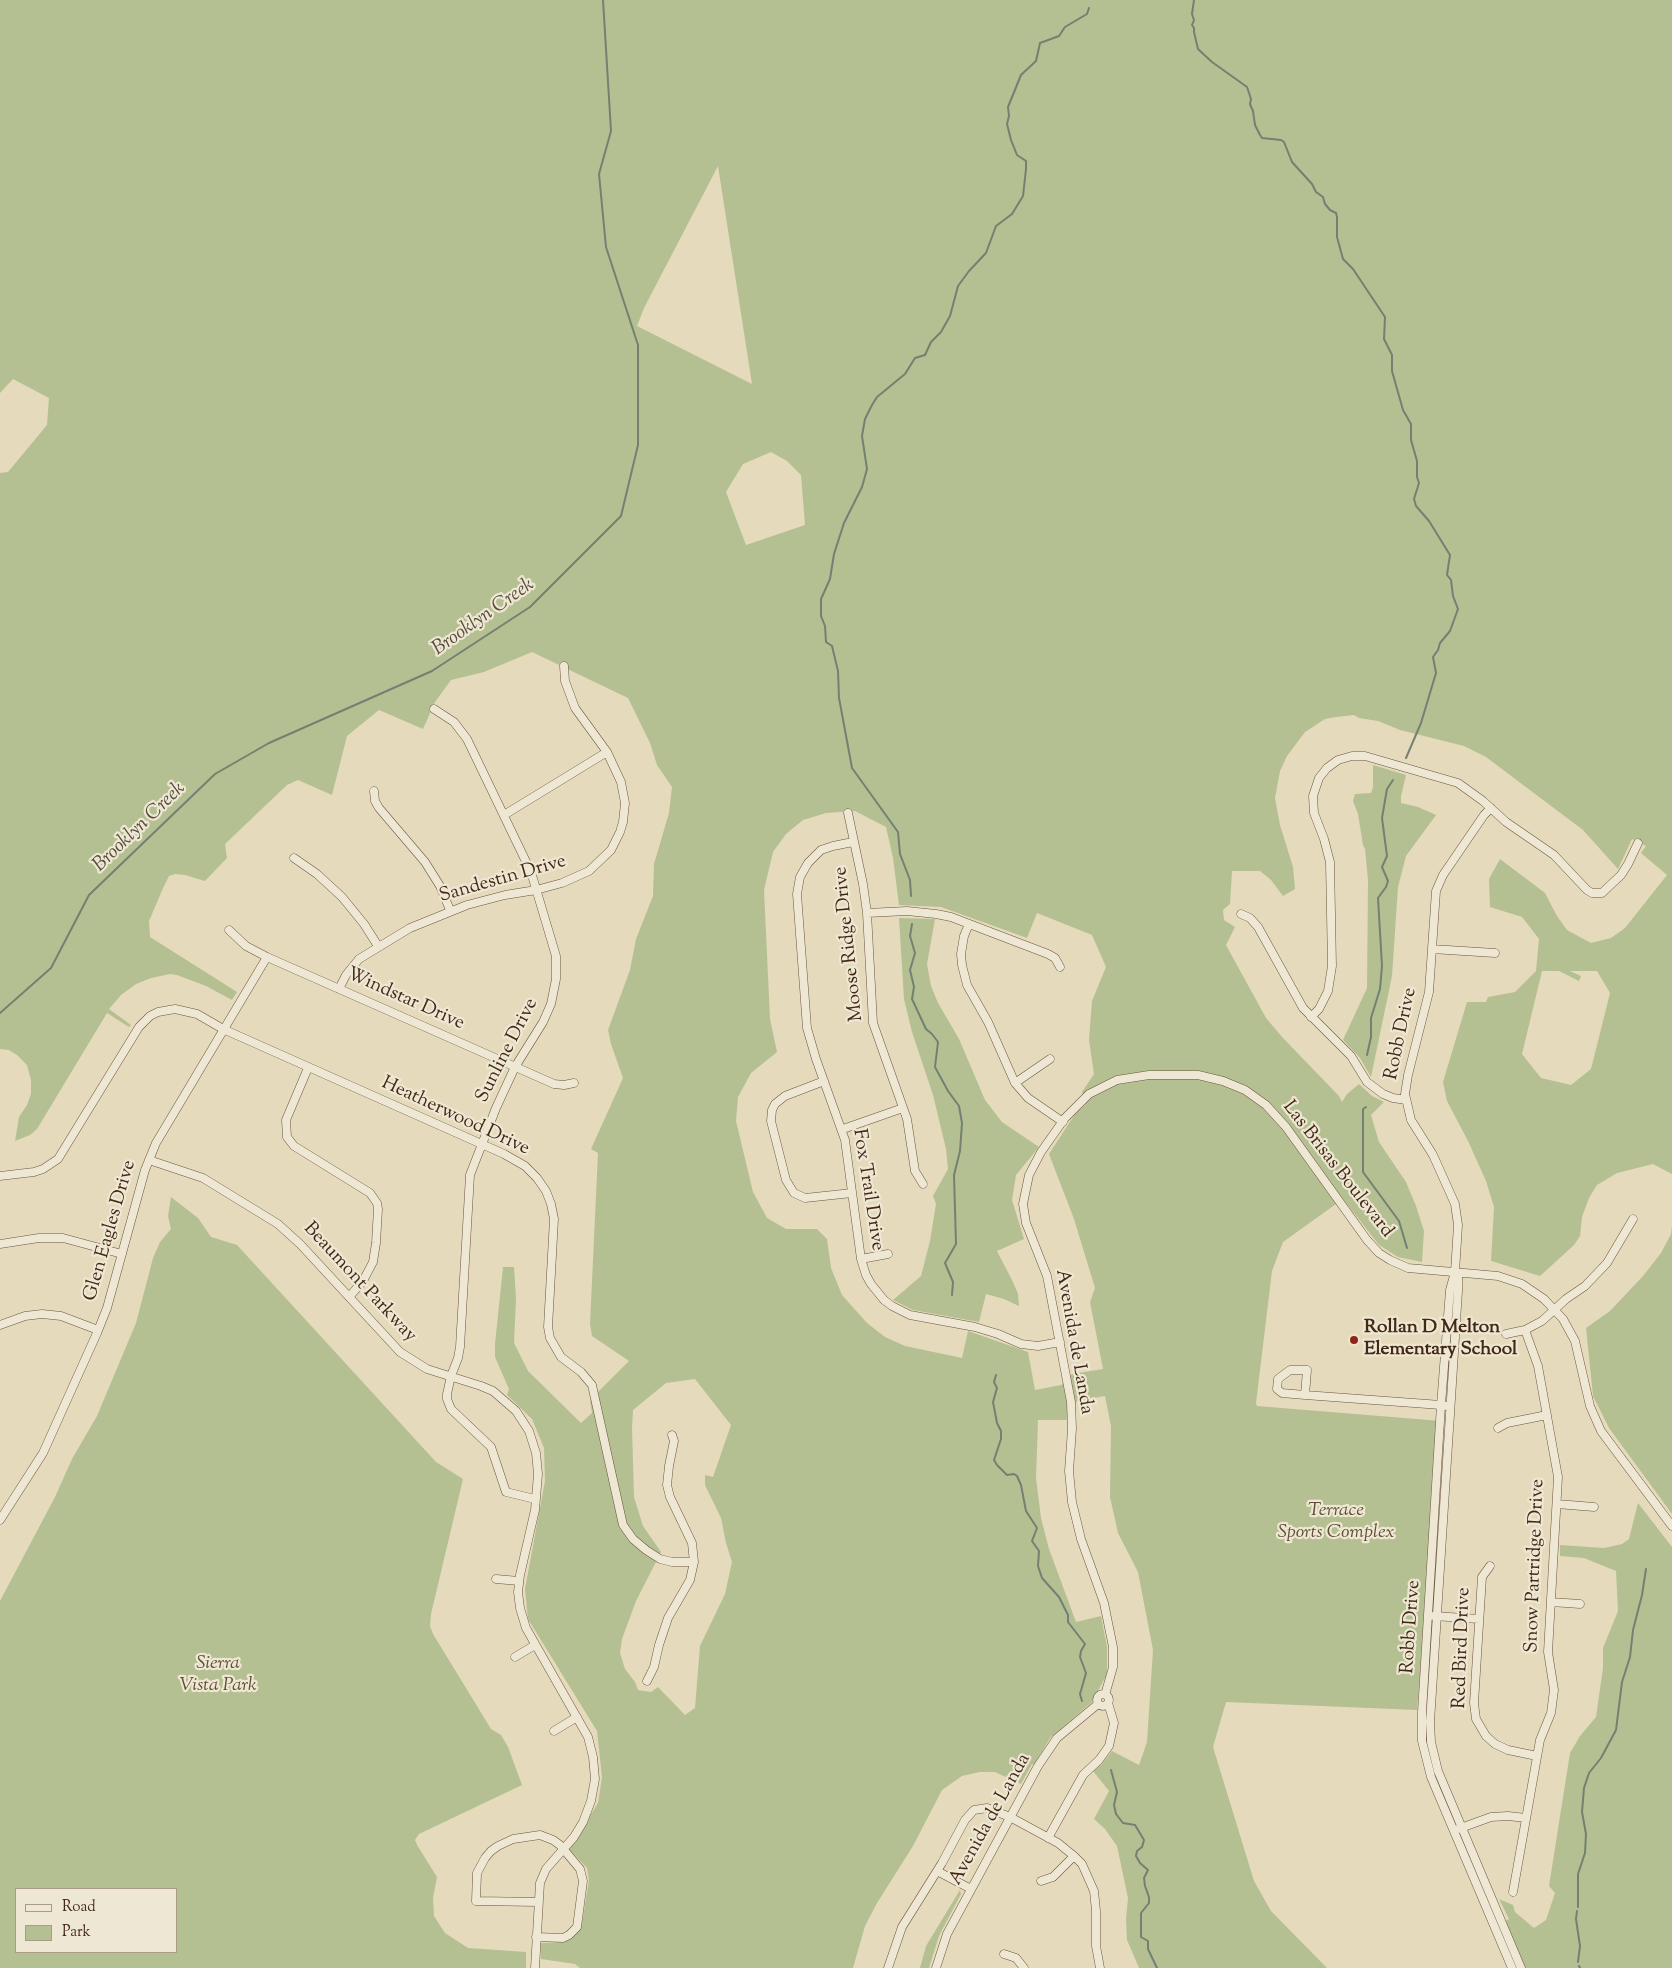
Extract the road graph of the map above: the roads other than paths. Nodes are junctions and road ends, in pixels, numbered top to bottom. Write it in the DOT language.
graph roads {
  1 [pos="564,666"];
  2 [pos="434,708"];
  3 [pos="607,752"];
  4 [pos="374,791"];
  5 [pos="1491,808"];
  6 [pos="848,813"];
  7 [pos="504,815"];
  8 [pos="853,842"];
  9 [pos="1638,843"];
  10 [pos="294,858"];
  11 [pos="536,890"];
  12 [pos="450,910"];
  13 [pos="867,913"];
  14 [pos="1241,914"];
  15 [pos="969,924"];
  16 [pos="230,930"];
  17 [pos="378,946"];
  18 [pos="1432,949"];
  19 [pos="1495,953"];
  20 [pos="267,957"];
  21 [pos="1060,967"];
  22 [pos="339,989"];
  23 [pos="1311,1017"];
  24 [pos="223,1029"];
  25 [pos="1050,1059"];
  26 [pos="515,1067"];
  27 [pos="308,1068"];
  28 [pos="824,1081"];
  29 [pos="574,1083"];
  30 [pos="1015,1083"];
  31 [pos="1406,1100"];
  32 [pos="903,1108"];
  33 [pos="1063,1122"];
  34 [pos="842,1130"];
  35 [pos="482,1144"];
  36 [pos="148,1160"];
  37 [pos="0,1176"];
  38 [pos="922,1184"];
  39 [pos="852,1193"];
  40 [pos="1633,1219"];
  41 [pos="0,1244"];
  42 [pos="122,1254"];
  43 [pos="888,1254"];
  44 [pos="861,1259"];
  45 [pos="1455,1272"];
  46 [pos="349,1297"];
  47 [pos="1555,1309"];
  48 [pos="0,1325"];
  49 [pos="98,1330"];
  50 [pos="1525,1330"];
  51 [pos="1506,1334"];
  52 [pos="1060,1342"];
  53 [pos="450,1376"];
  54 [pos="1305,1395"];
  55 [pos="1442,1405"];
  56 [pos="1451,1406"];
  57 [pos="1547,1415"];
  58 [pos="1498,1428"];
  59 [pos="672,1435"];
  60 [pos="535,1499"];
  61 [pos="1557,1504"];
  62 [pos="1594,1507"];
  63 [pos="0,1520"];
  64 [pos="1672,1526"];
  65 [pos="694,1562"];
  66 [pos="1490,1566"];
  67 [pos="496,1579"];
  68 [pos="517,1580"];
  69 [pos="1551,1602"];
  70 [pos="1580,1604"];
  71 [pos="1433,1616"];
  72 [pos="1479,1619"];
  73 [pos="533,1646"];
  74 [pos="515,1657"];
  75 [pos="647,1681"];
  76 [pos="1106,1699"];
  77 [pos="576,1718"];
  78 [pos="554,1731"];
  79 [pos="1537,1756"];
  80 [pos="1010,1817"];
  81 [pos="1526,1818"];
  82 [pos="1458,1829"];
  83 [pos="1048,1838"];
  84 [pos="561,1848"];
  85 [pos="1074,1856"];
  86 [pos="937,1871"];
  87 [pos="1041,1881"];
  88 [pos="971,1889"];
  89 [pos="1513,1892"];
  90 [pos="535,1902"];
  91 [pos="536,1937"];
  92 [pos="1004,1954"];
  93 [pos="530,1968"];
  94 [pos="536,1968"];
  95 [pos="888,1968"];
  96 [pos="936,1968"];
  97 [pos="1024,1968"];
  98 [pos="1100,1968"];
  99 [pos="1512,1968"];
  100 [pos="1521,1968"];
  1 -- 3 [label="street, Sandestin Drive"];
  2 -- 7 [label="street, Sunline Drive"];
  3 -- 7 [label="street"];
  3 -- 11 [label="street, Sandestin Drive"];
  4 -- 12 [label="street"];
  5 -- 9 [label="street"];
  5 -- 18 [label="street, Robb Drive"];
  5 -- 23 [label="street"];
  6 -- 8 [label="street, Moose Ridge Drive"];
  7 -- 11 [label="street, Sunline Drive"];
  8 -- 13 [label="street, Moose Ridge Drive"];
  8 -- 28 [label="street, Fox Trail Drive"];
  10 -- 17 [label="street"];
  11 -- 12 [label="street, Sandestin Drive"];
  11 -- 26 [label="street, Sunline Drive"];
  12 -- 17 [label="street, Sandestin Drive"];
  13 -- 15 [label="street"];
  13 -- 32 [label="street, Moose Ridge Drive"];
  14 -- 23 [label="street"];
  15 -- 21 [label="street"];
  15 -- 30 [label="street"];
  16 -- 20 [label="street, Windstar Drive"];
  17 -- 22 [label="street, Sandestin Drive"];
  18 -- 19 [label="street"];
  18 -- 31 [label="street, Robb Drive"];
  20 -- 22 [label="street, Windstar Drive"];
  20 -- 24 [label="street, Glen Eagles Drive"];
  22 -- 26 [label="street, Windstar Drive"];
  23 -- 31 [label="street"];
  24 -- 27 [label="street, Heatherwood Drive"];
  24 -- 36 [label="street, Glen Eagles Drive"];
  24 -- 37 [label="street, Heatherwood Drive"];
  25 -- 30 [label="street"];
  26 -- 29 [label="street, Windstar Drive"];
  26 -- 35 [label="street, Sunline Drive"];
  27 -- 35 [label="street, Heatherwood Drive"];
  27 -- 46 [label="street"];
  28 -- 34 [label="street, Fox Trail Drive"];
  28 -- 39 [label="street"];
  30 -- 33 [label="street"];
  31 -- 45 [label="street, Robb Drive"];
  32 -- 34 [label="street"];
  32 -- 38 [label="street, Moose Ridge Drive"];
  33 -- 45 [label="street, Las Brisas Boulevard"];
  33 -- 52 [label="street, Avenida de Landa"];
  34 -- 39 [label="street, Fox Trail Drive"];
  35 -- 53 [label="street, Sunline Drive"];
  35 -- 65 [label="street, Heatherwood Drive"];
  36 -- 42 [label="street, Glen Eagles Drive"];
  36 -- 46 [label="street, Beaumont Parkway"];
  39 -- 44 [label="street, Fox Trail Drive"];
  40 -- 47 [label="street"];
  41 -- 42 [label="street"];
  42 -- 49 [label="street, Glen Eagles Drive"];
  43 -- 44 [label="street"];
  44 -- 52 [label="street, Fox Trail Drive"];
  45 -- 47 [label="street, Las Brisas Boulevard"];
  45 -- 55 [label="street, Robb Drive"];
  45 -- 56 [label="street, Robb Drive"];
  46 -- 53 [label="street, Beaumont Parkway"];
  47 -- 50 [label="street"];
  47 -- 64 [label="street, Las Brisas Boulevard"];
  48 -- 49 [label="street"];
  49 -- 63 [label="street, Glen Eagles Drive"];
  50 -- 51 [label="street"];
  50 -- 57 [label="street, Snow Partridge Drive"];
  52 -- 76 [label="street, Avenida de Landa"];
  53 -- 60 [label="street, Sunline Drive"];
  53 -- 60 [label="street, Beaumont Parkway"];
  54 -- 54 [label="street"];
  54 -- 55 [label="street"];
  55 -- 56 [label="street"];
  55 -- 71 [label="street, Robb Drive"];
  56 -- 71 [label="street, Robb Drive"];
  57 -- 58 [label="street"];
  57 -- 61 [label="street, Snow Partridge Drive"];
  59 -- 65 [label="street"];
  60 -- 68 [label="street, Beaumont Parkway"];
  61 -- 62 [label="street"];
  61 -- 69 [label="street, Snow Partridge Drive"];
  65 -- 75 [label="street"];
  66 -- 72 [label="street, Red Bird Drive"];
  67 -- 68 [label="street"];
  68 -- 73 [label="street, Beaumont Parkway"];
  69 -- 70 [label="street"];
  69 -- 79 [label="street, Snow Partridge Drive"];
  71 -- 72 [label="street"];
  71 -- 82 [label="street, Robb Drive"];
  72 -- 79 [label="street, Red Bird Drive"];
  73 -- 74 [label="street"];
  73 -- 77 [label="street, Beaumont Parkway"];
  76 -- 80 [label="street, Avenida de Landa"];
  76 -- 83 [label="street"];
  77 -- 78 [label="street"];
  77 -- 84 [label="street, Beaumont Parkway"];
  79 -- 81 [label="street, Snow Partridge Drive"];
  80 -- 83 [label="street"];
  80 -- 86 [label="street"];
  80 -- 88 [label="street, Avenida de Landa"];
  81 -- 82 [label="street"];
  81 -- 89 [label="street, Snow Partridge Drive"];
  82 -- 99 [label="street, Robb Drive"];
  82 -- 100 [label="street, Robb Drive"];
  83 -- 85 [label="street"];
  84 -- 90 [label="street, Beaumont Parkway"];
  84 -- 90 [label="street"];
  84 -- 91 [label="street"];
  85 -- 87 [label="street"];
  85 -- 98 [label="street"];
  86 -- 88 [label="street"];
  86 -- 95 [label="street"];
  88 -- 96 [label="street, Avenida de Landa"];
  90 -- 91 [label="street, Beaumont Parkway"];
  90 -- 93 [label="street, Beaumont Parkway"];
  91 -- 94 [label="street, Beaumont Parkway"];
  92 -- 97 [label="street"];
}
